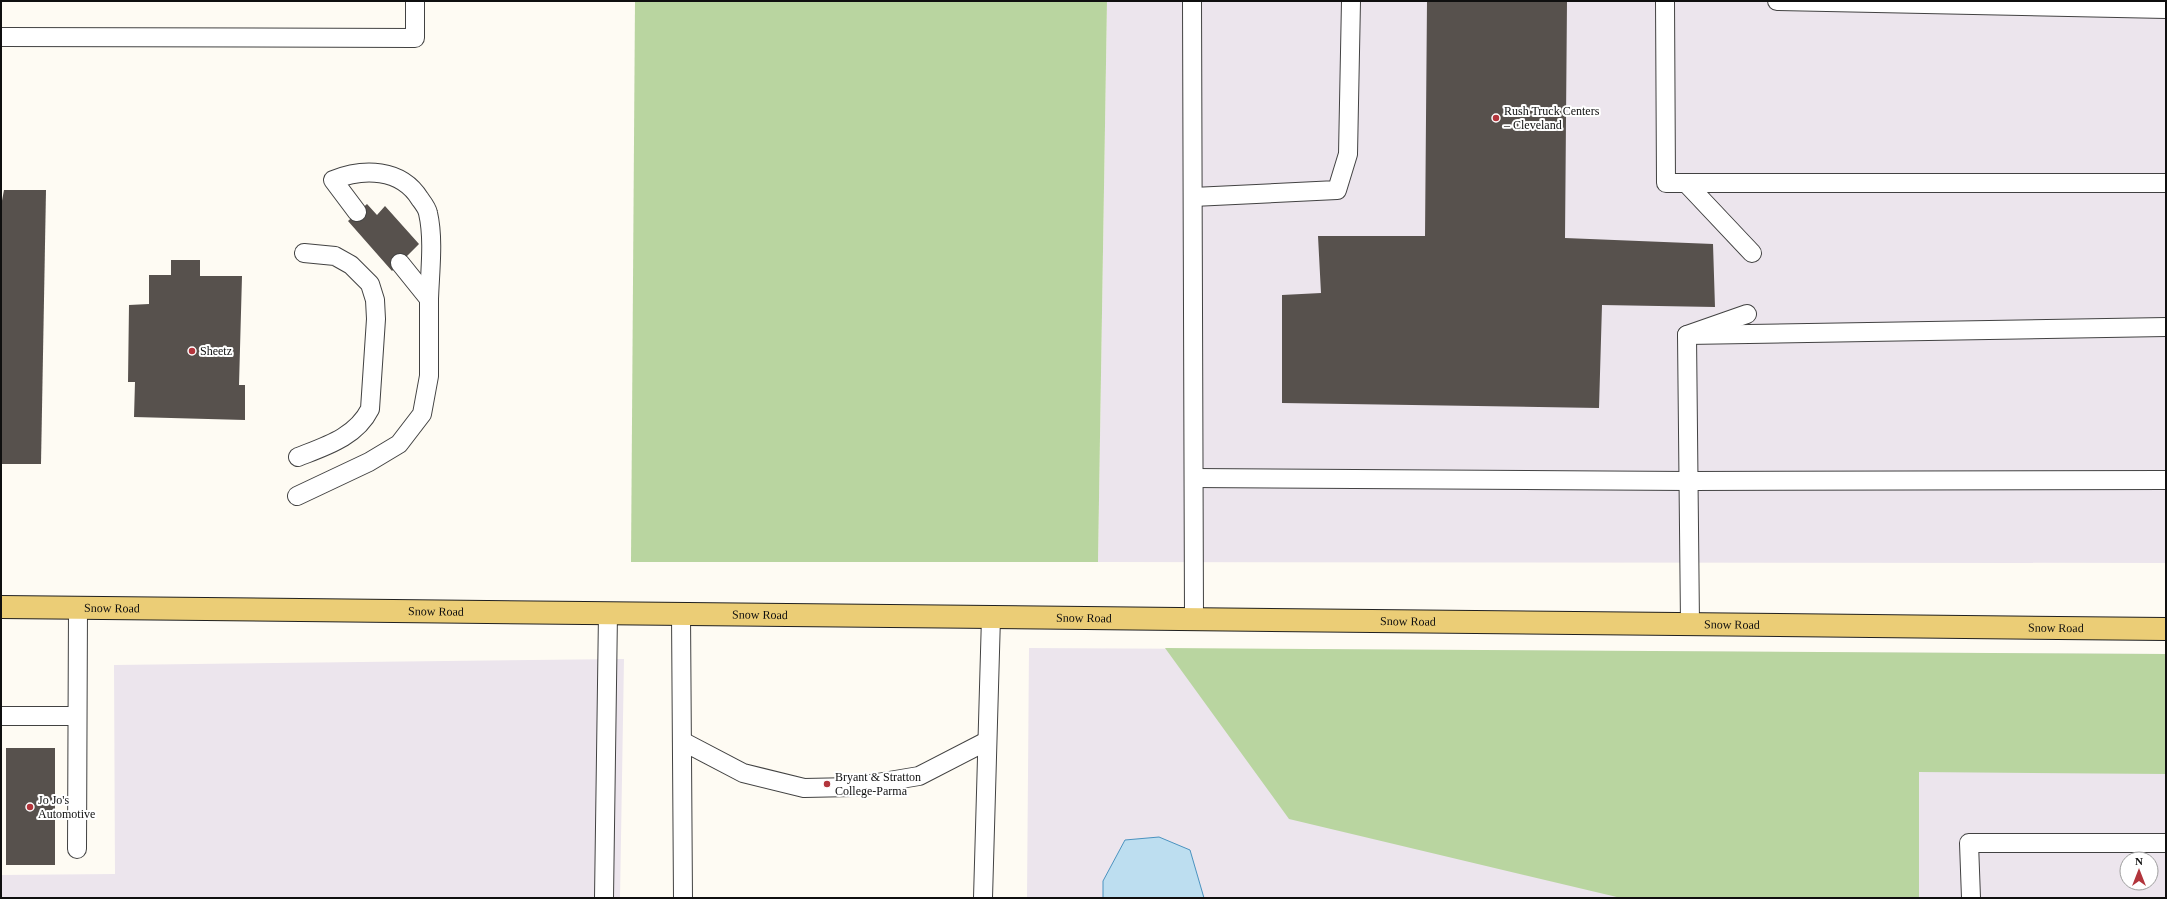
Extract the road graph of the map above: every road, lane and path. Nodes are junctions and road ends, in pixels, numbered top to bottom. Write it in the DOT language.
graph roads {
  1 [pos="415,1"];
  2 [pos="1192,1"];
  3 [pos="1351,1"];
  4 [pos="1665,1"];
  5 [pos="1777,1"];
  6 [pos="2166,9"];
  7 [pos="1,37"];
  8 [pos="1686,184"];
  9 [pos="2166,184"];
  10 [pos="1193,197"];
  11 [pos="357,212"];
  12 [pos="304,252"];
  13 [pos="1752,252"];
  14 [pos="400,263"];
  15 [pos="429,299"];
  16 [pos="1747,314"];
  17 [pos="2166,327"];
  18 [pos="1687,336"];
  19 [pos="298,457"];
  20 [pos="1194,478"];
  21 [pos="2166,480"];
  22 [pos="1689,481"];
  23 [pos="296,496"];
  24 [pos="1,607"];
  25 [pos="78,608"];
  26 [pos="608,613"];
  27 [pos="681,614"];
  28 [pos="991,617"];
  29 [pos="1194,619"];
  30 [pos="1690,624"];
  31 [pos="2166,629"];
  32 [pos="1,716"];
  33 [pos="77,716"];
  34 [pos="682,741"];
  35 [pos="987,741"];
  36 [pos="2166,843"];
  37 [pos="77,849"];
  38 [pos="604,898"];
  39 [pos="683,898"];
  40 [pos="983,898"];
  41 [pos="1971,898"];
  1 -- 7 [label="lane"];
  2 -- 10 [label="lane"];
  3 -- 10 [label="lane"];
  4 -- 8 [label="lane"];
  5 -- 6 [label="lane"];
  8 -- 9 [label="lane"];
  8 -- 13 [label="lane"];
  10 -- 20 [label="lane"];
  11 -- 15 [label="lane"];
  12 -- 19 [label="lane"];
  14 -- 15 [label="lane"];
  15 -- 23 [label="lane"];
  16 -- 18 [label="lane"];
  17 -- 18 [label="lane"];
  18 -- 22 [label="lane"];
  20 -- 22 [label="lane"];
  20 -- 29 [label="lane"];
  21 -- 22 [label="lane"];
  22 -- 30 [label="lane"];
  24 -- 25 [label="main road, Snow Road"];
  25 -- 26 [label="main road, Snow Road"];
  25 -- 33 [label="lane"];
  26 -- 27 [label="main road, Snow Road"];
  26 -- 38 [label="lane"];
  27 -- 28 [label="main road, Snow Road"];
  27 -- 34 [label="lane"];
  28 -- 29 [label="main road, Snow Road"];
  28 -- 35 [label="lane"];
  29 -- 30 [label="main road, Snow Road"];
  30 -- 31 [label="main road, Snow Road"];
  32 -- 33 [label="lane"];
  33 -- 37 [label="lane"];
  34 -- 35 [label="lane"];
  34 -- 39 [label="lane"];
  35 -- 40 [label="lane"];
  36 -- 41 [label="lane"];
}
